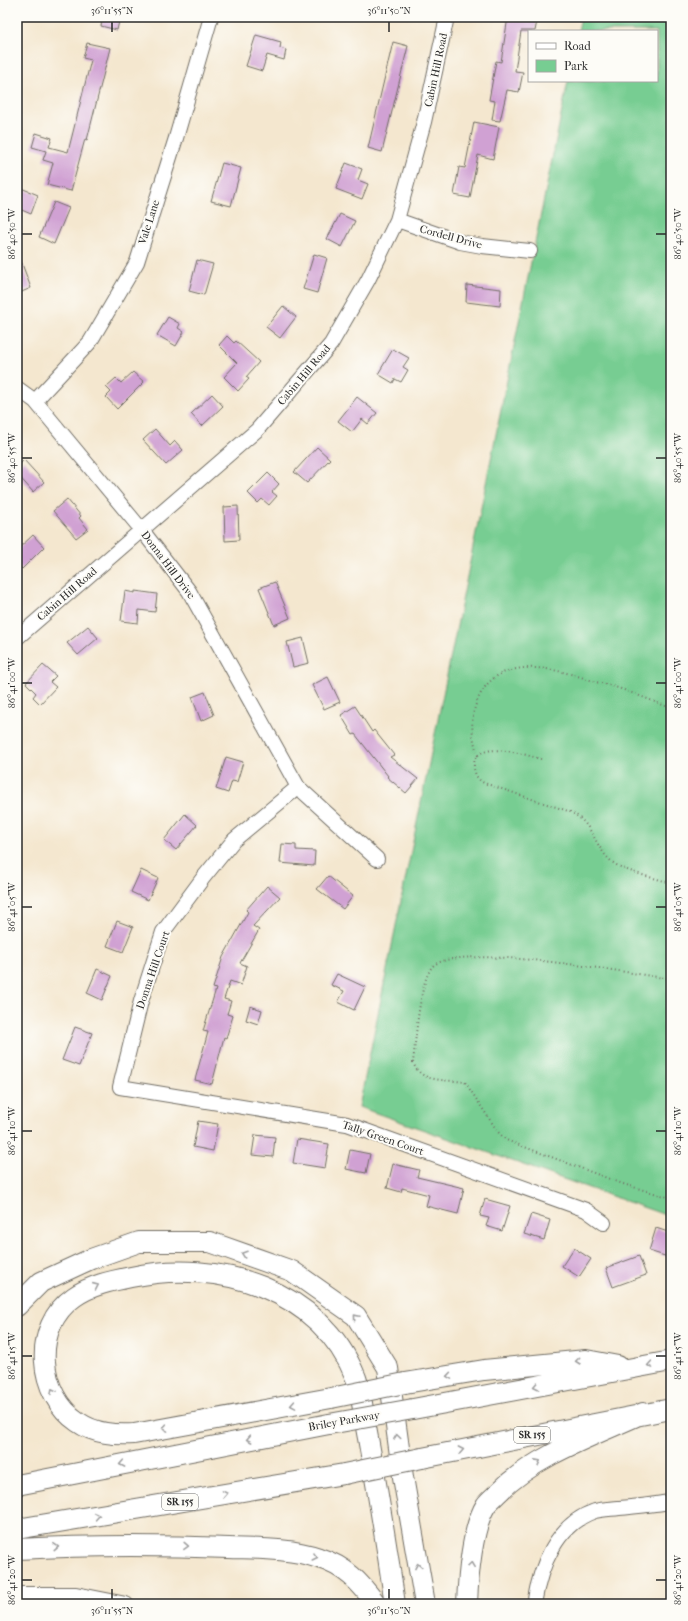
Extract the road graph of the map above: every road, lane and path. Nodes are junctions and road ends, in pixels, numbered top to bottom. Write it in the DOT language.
graph roads {
  1 [pos="211,17"];
  2 [pos="447,17"];
  3 [pos="397,220"];
  4 [pos="530,251"];
  5 [pos="17,388"];
  6 [pos="35,401"];
  7 [pos="141,529"];
  8 [pos="17,638"];
  9 [pos="671,708"];
  10 [pos="478,756"];
  11 [pos="541,759"];
  12 [pos="298,786"];
  13 [pos="377,859"];
  14 [pos="671,883"];
  15 [pos="671,979"];
  16 [pos="151,1092"];
  17 [pos="671,1198"];
  18 [pos="604,1223"];
  19 [pos="17,1306"];
  20 [pos="671,1361"];
  21 [pos="630,1368"];
  22 [pos="671,1409"];
  23 [pos="643,1413"];
  24 [pos="17,1485"];
  25 [pos="671,1502"];
  26 [pos="17,1529"];
  27 [pos="17,1549"];
  28 [pos="17,1594"];
  29 [pos="126,1604"];
  30 [pos="376,1604"];
  31 [pos="395,1604"];
  32 [pos="425,1604"];
  33 [pos="467,1604"];
  34 [pos="534,1604"];
  1 -- 6 [label="street, Vale Lane"];
  2 -- 3 [label="street, Cabin Hill Road"];
  3 -- 4 [label="street, Cordell Drive"];
  3 -- 7 [label="street, Cabin Hill Road"];
  5 -- 6 [label="street, Donna Hill Drive"];
  6 -- 7 [label="street, Donna Hill Drive"];
  7 -- 8 [label="street, Cabin Hill Road"];
  7 -- 12 [label="street, Donna Hill Drive"];
  9 -- 10 [label="path"];
  10 -- 11 [label="path"];
  10 -- 14 [label="path"];
  12 -- 13 [label="street, Donna Hill Drive"];
  12 -- 16 [label="street, Donna Hill Court"];
  15 -- 17 [label="path"];
  16 -- 18 [label="street, Tally Green Court"];
  32 -- 19 [label="highway, one-way"];
  20 -- 21 [label="highway, Briley Parkway, one-way"];
  21 -- 24 [label="highway, Briley Parkway, one-way, bridge"];
  21 -- 31 [label="highway, one-way, bridge"];
  22 -- 23 [label="highway, SR 155"];
  26 -- 23 [label="highway, SR 155, one-way, bridge"];
  33 -- 23 [label="highway, one-way"];
  25 -- 34 [label="street"];
  27 -- 30 [label="highway, one-way"];
  28 -- 29 [label="street"];
}
